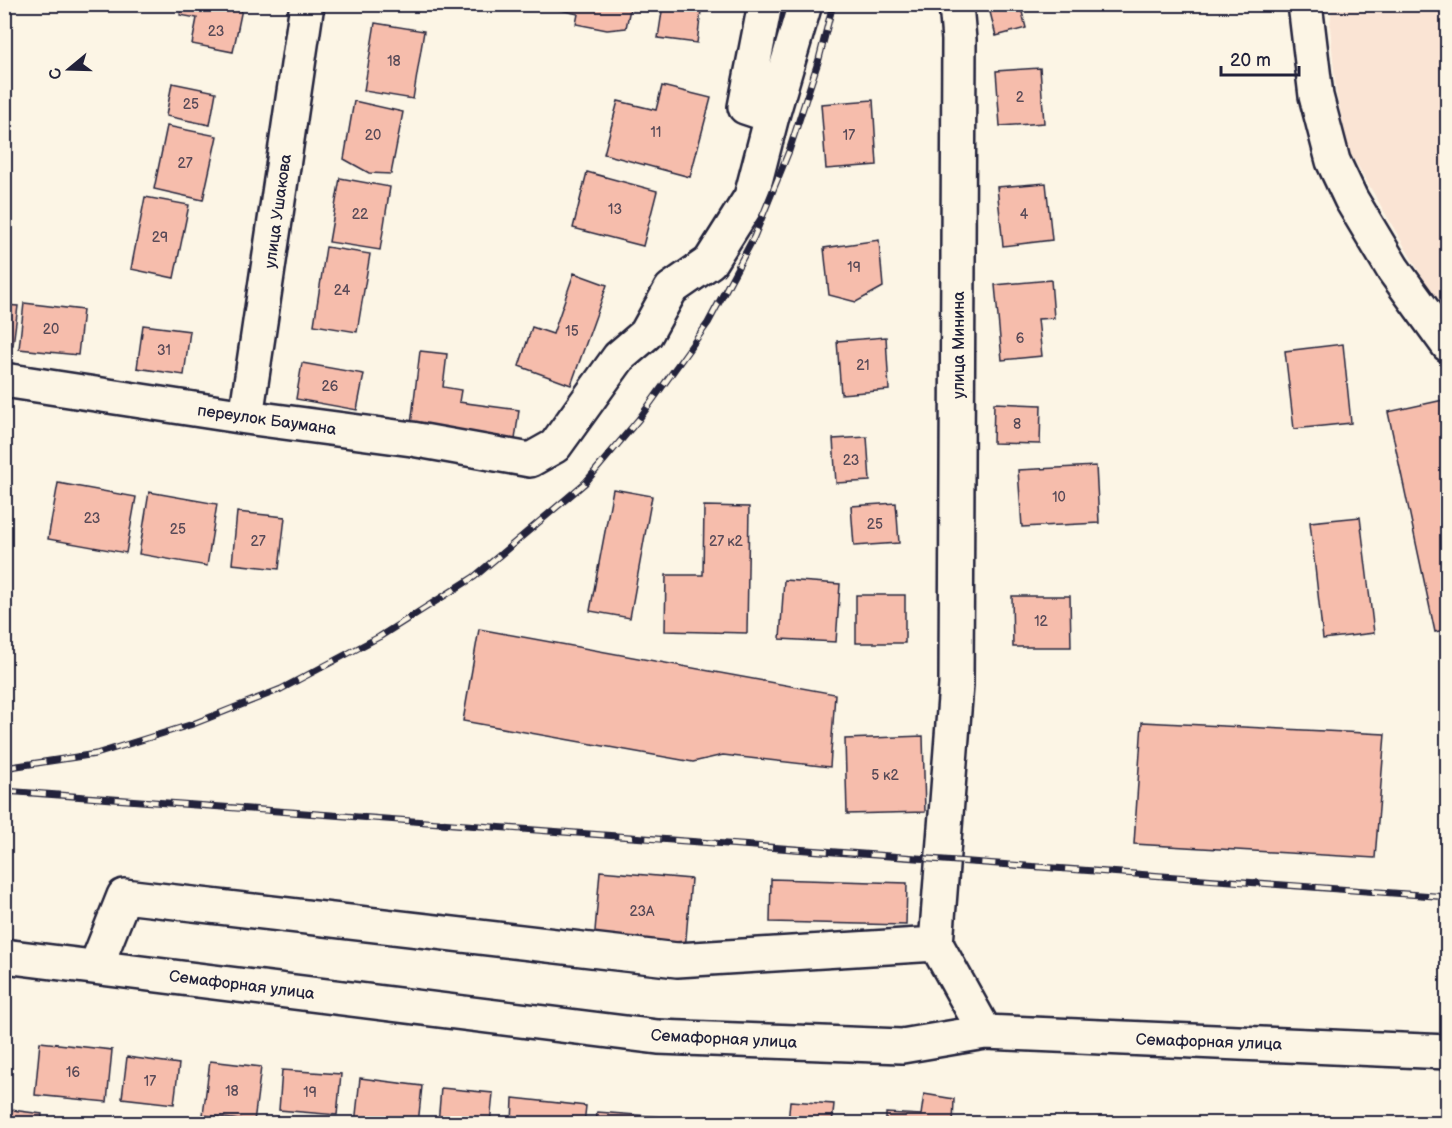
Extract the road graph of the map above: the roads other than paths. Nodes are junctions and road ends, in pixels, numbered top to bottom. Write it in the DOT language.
graph roads {
  1 [pos="307,4"];
  2 [pos="805,4"];
  3 [pos="956,4"];
  4 [pos="1305,4"];
  5 [pos="764,5"];
  6 [pos="790,59"];
  7 [pos="772,116"];
  8 [pos="1448,345"];
  9 [pos="4,380"];
  10 [pos="246,417"];
  11 [pos="936,944"];
  12 [pos="4,956"];
  13 [pos="96,966"];
  14 [pos="985,1032"];
  15 [pos="1448,1052"];
  1 -- 10 [label="street, улица Ушакова"];
  2 -- 6 [label="street"];
  3 -- 11 [label="street, улица Минина"];
  4 -- 8 [label="street"];
  5 -- 6 [label="street"];
  5 -- 7 [label="street"];
  6 -- 7 [label="street"];
  7 -- 10 [label="street, переулок Баумана"];
  9 -- 10 [label="street, переулок Баумана"];
  11 -- 13 [label="street"];
  11 -- 14 [label="street"];
  12 -- 13 [label="street, Семафорная улица"];
  13 -- 14 [label="street, Семафорная улица"];
  14 -- 15 [label="street, Семафорная улица"];
}
